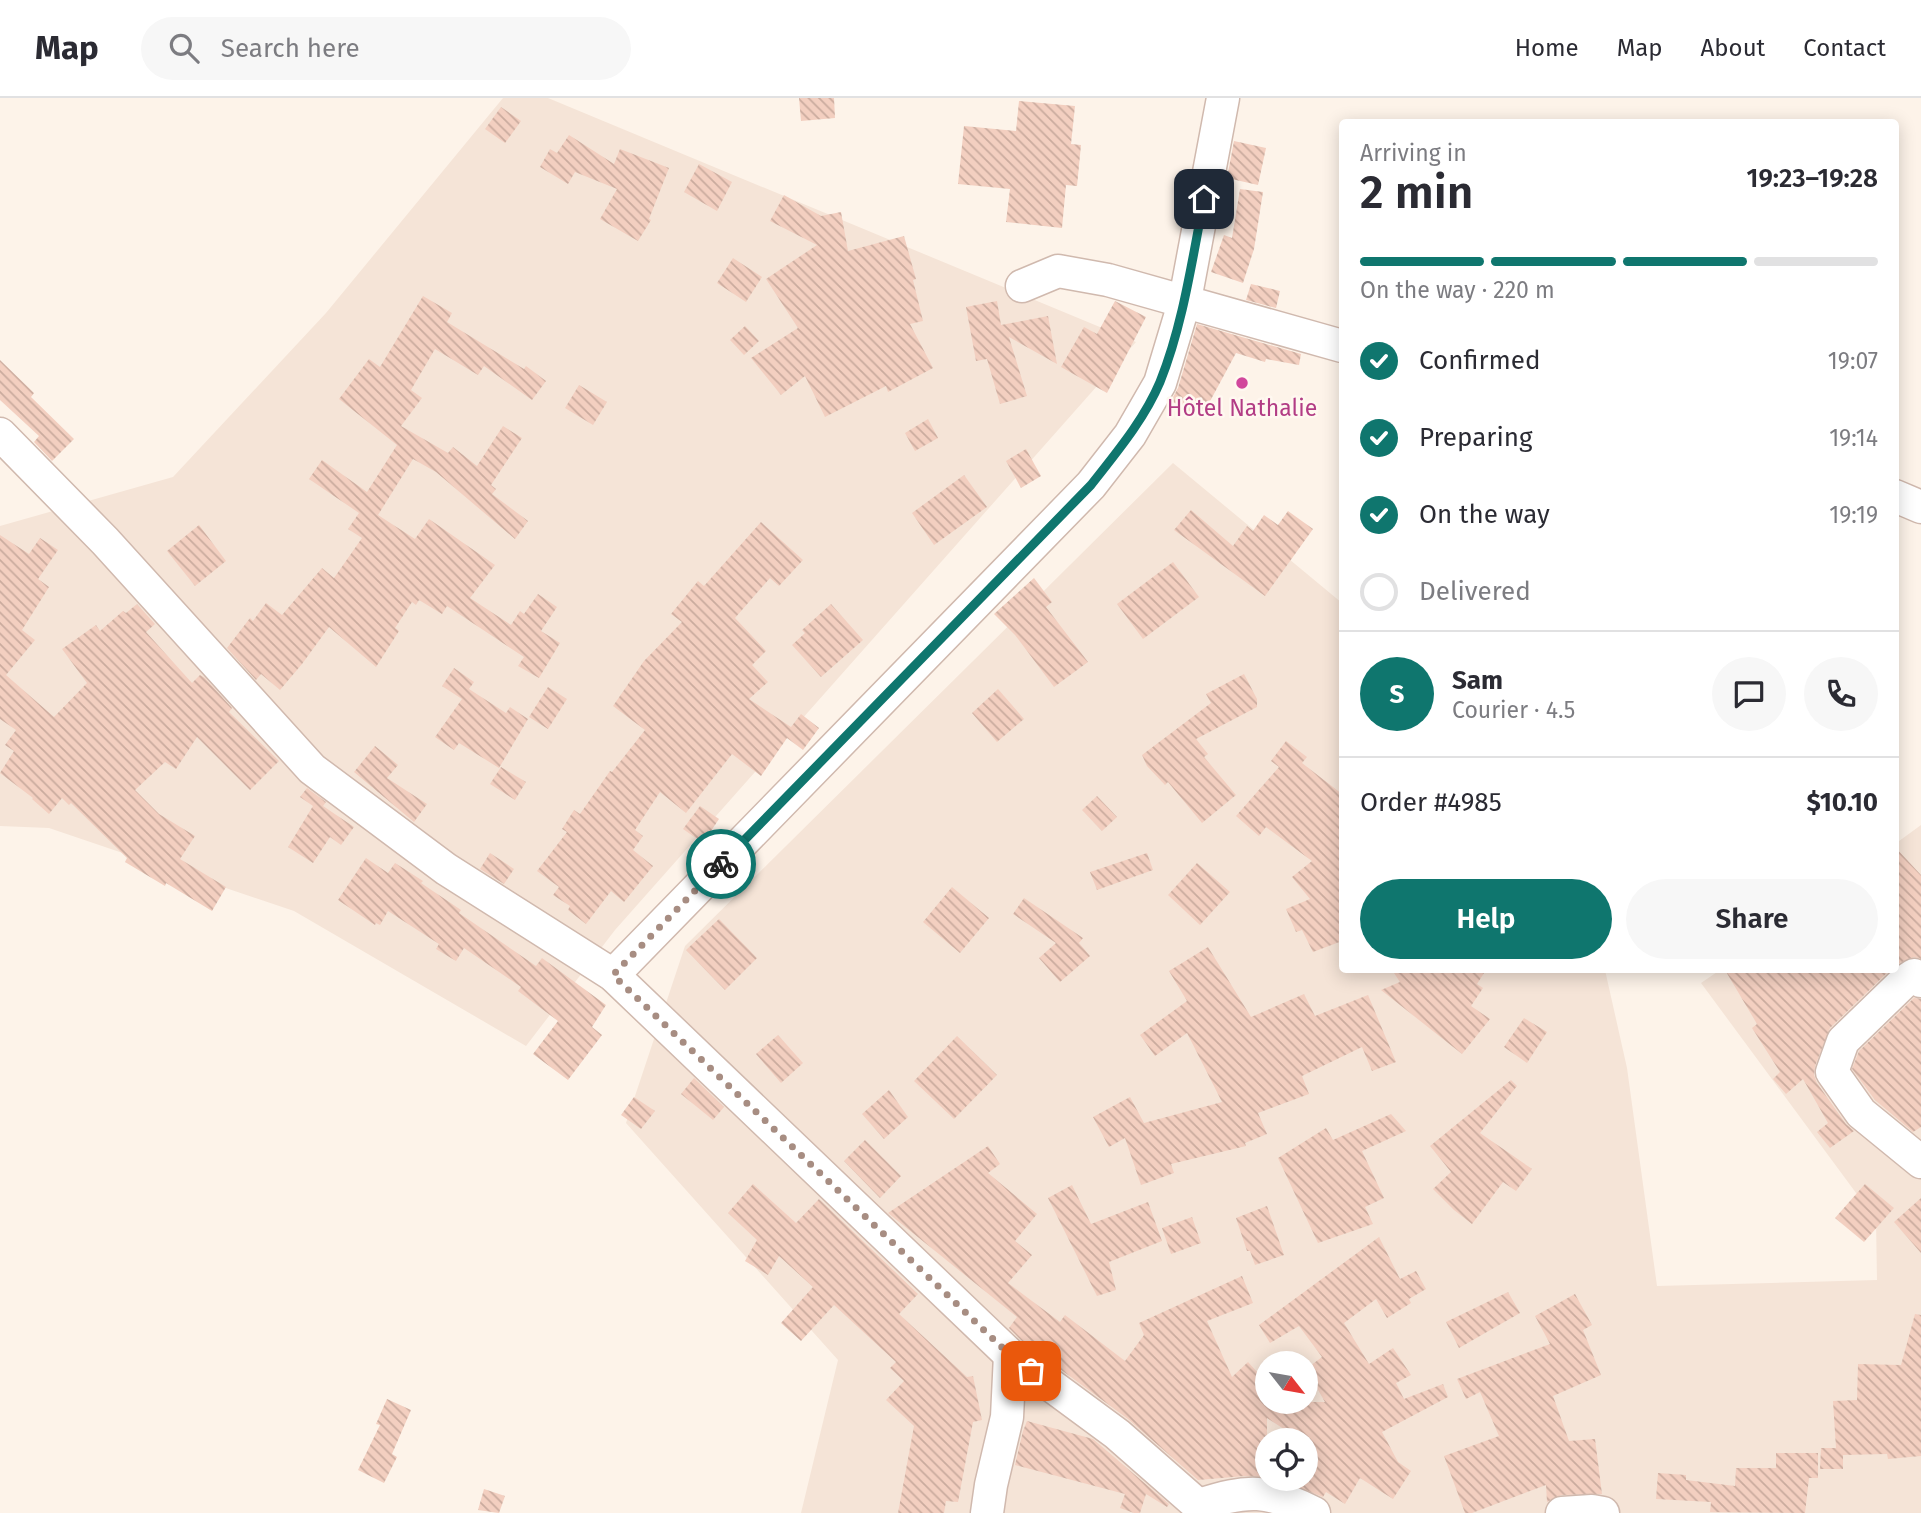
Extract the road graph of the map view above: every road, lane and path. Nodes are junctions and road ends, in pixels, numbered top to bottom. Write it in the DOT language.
graph roads {
  1 [pos="1223,98"];
  2 [pos="1021,286"];
  3 [pos="1185,300"];
  4 [pos="1339,345"];
  5 [pos="0,434"];
  6 [pos="1899,498"];
  7 [pos="1921,507"];
  8 [pos="613,975"];
  9 [pos="1921,981"];
  10 [pos="1921,1161"];
  11 [pos="1010,1355"];
  12 [pos="1203,1509"];
  13 [pos="987,1513"];
  14 [pos="1314,1513"];
  15 [pos="1562,1513"];
  16 [pos="1603,1513"];
  1 -- 3 [label="street"];
  2 -- 3 [label="street"];
  3 -- 4 [label="street"];
  3 -- 8 [label="street"];
  5 -- 8 [label="street"];
  6 -- 7 [label="street"];
  8 -- 11 [label="street"];
  9 -- 10 [label="street"];
  11 -- 12 [label="street"];
  11 -- 13 [label="street"];
  12 -- 14 [label="street"];
  15 -- 16 [label="street"];
}
